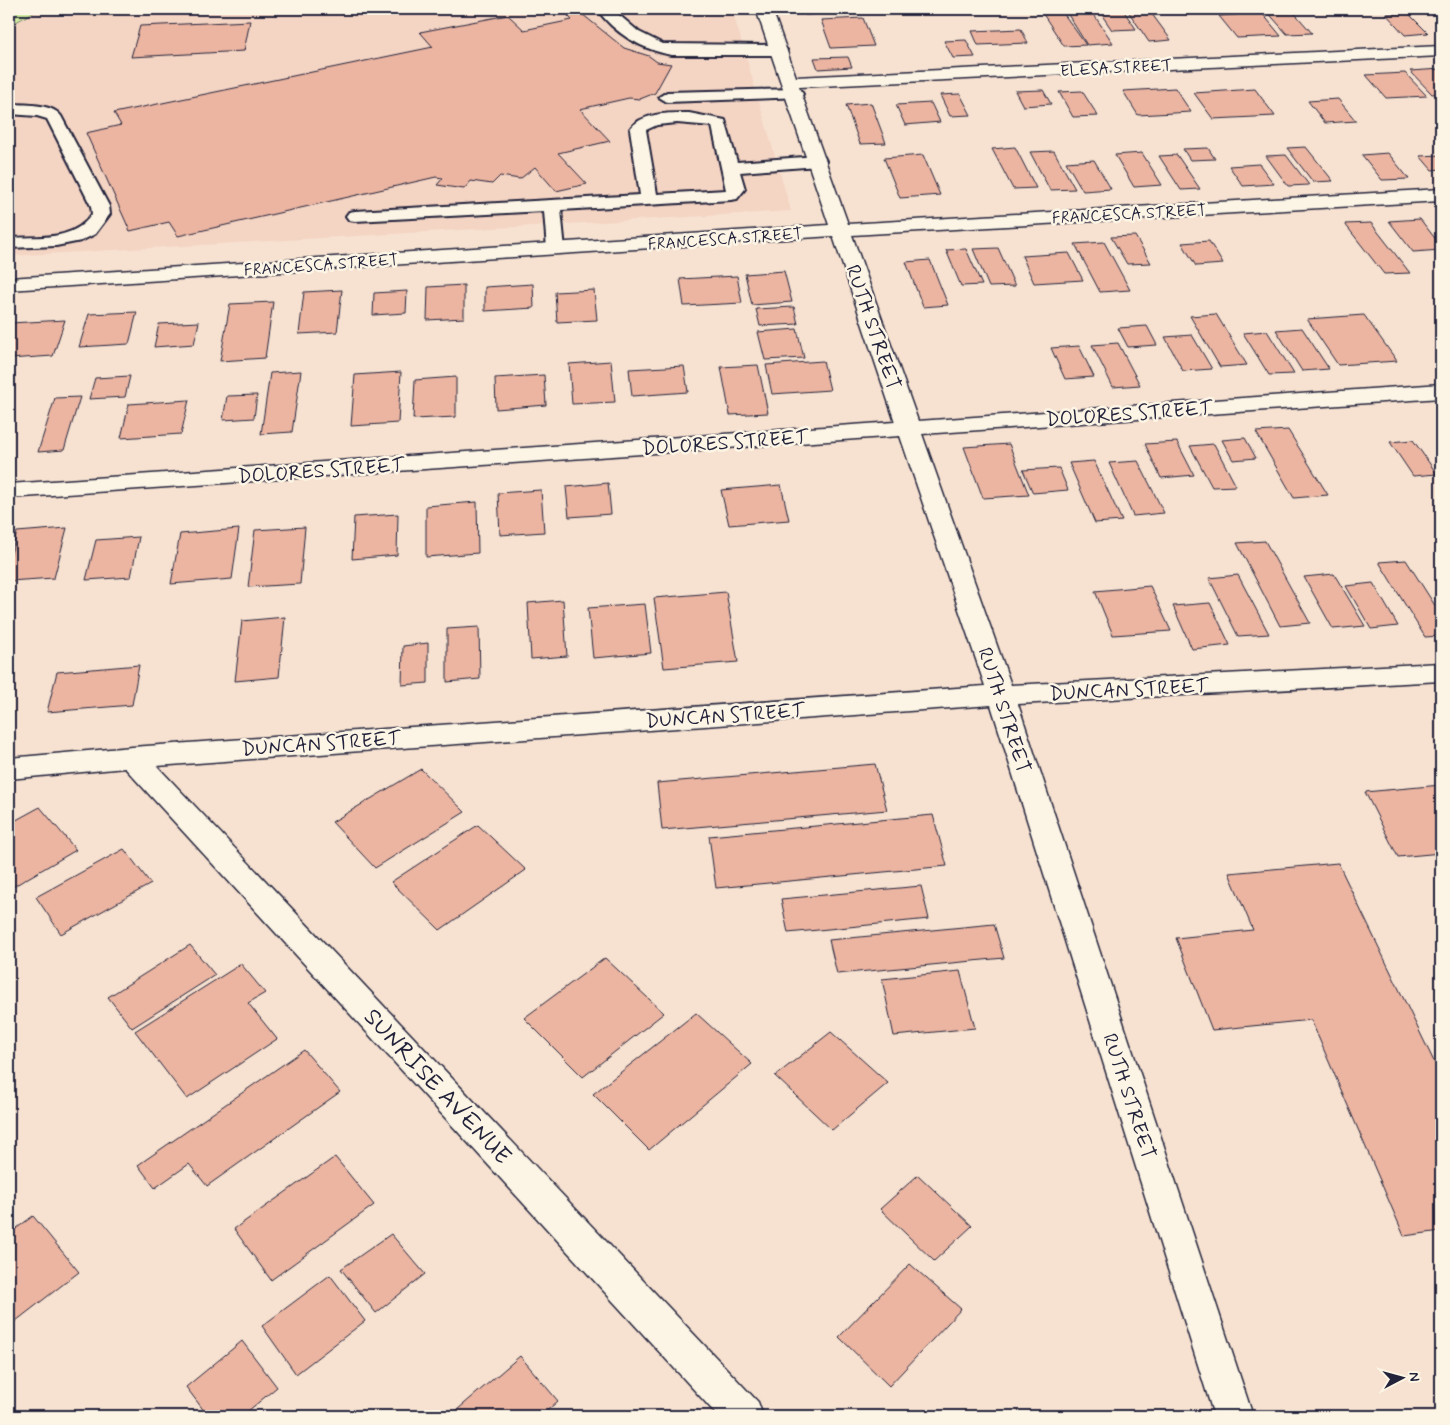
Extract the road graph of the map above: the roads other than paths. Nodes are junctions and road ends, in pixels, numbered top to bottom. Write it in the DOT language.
graph roads {
  1 [pos="604,9"];
  2 [pos="764,9"];
  3 [pos="779,50"];
  4 [pos="1441,51"];
  5 [pos="793,88"];
  6 [pos="667,97"];
  7 [pos="9,109"];
  8 [pos="818,162"];
  9 [pos="730,168"];
  10 [pos="1441,195"];
  11 [pos="649,200"];
  12 [pos="552,205"];
  13 [pos="355,216"];
  14 [pos="842,230"];
  15 [pos="9,243"];
  16 [pos="556,249"];
  17 [pos="9,284"];
  18 [pos="1441,391"];
  19 [pos="908,429"];
  20 [pos="9,491"];
  21 [pos="1441,672"];
  22 [pos="1001,695"];
  23 [pos="132,757"];
  24 [pos="9,769"];
  25 [pos="744,1416"];
  26 [pos="1234,1416"];
  1 -- 3 [label="lane"];
  2 -- 3 [label="street, RUTH STREET"];
  3 -- 5 [label="street, RUTH STREET"];
  4 -- 5 [label="street, ELESA STREET"];
  5 -- 6 [label="lane"];
  5 -- 8 [label="street, RUTH STREET"];
  7 -- 15 [label="lane"];
  8 -- 9 [label="lane"];
  8 -- 14 [label="street, RUTH STREET"];
  9 -- 11 [label="lane"];
  9 -- 11 [label="lane"];
  10 -- 14 [label="street, FRANCESCA STREET"];
  11 -- 12 [label="lane"];
  12 -- 13 [label="lane"];
  12 -- 16 [label="lane"];
  14 -- 16 [label="street, FRANCESCA STREET"];
  14 -- 19 [label="street, RUTH STREET"];
  16 -- 17 [label="street, FRANCESCA STREET"];
  18 -- 19 [label="street, DOLORES STREET"];
  19 -- 20 [label="street, DOLORES STREET"];
  19 -- 22 [label="street, RUTH STREET"];
  21 -- 22 [label="street, DUNCAN STREET"];
  22 -- 23 [label="street, DUNCAN STREET"];
  22 -- 26 [label="street, RUTH STREET"];
  23 -- 24 [label="street, DUNCAN STREET"];
  23 -- 25 [label="street, SUNRISE AVENUE"];
}
